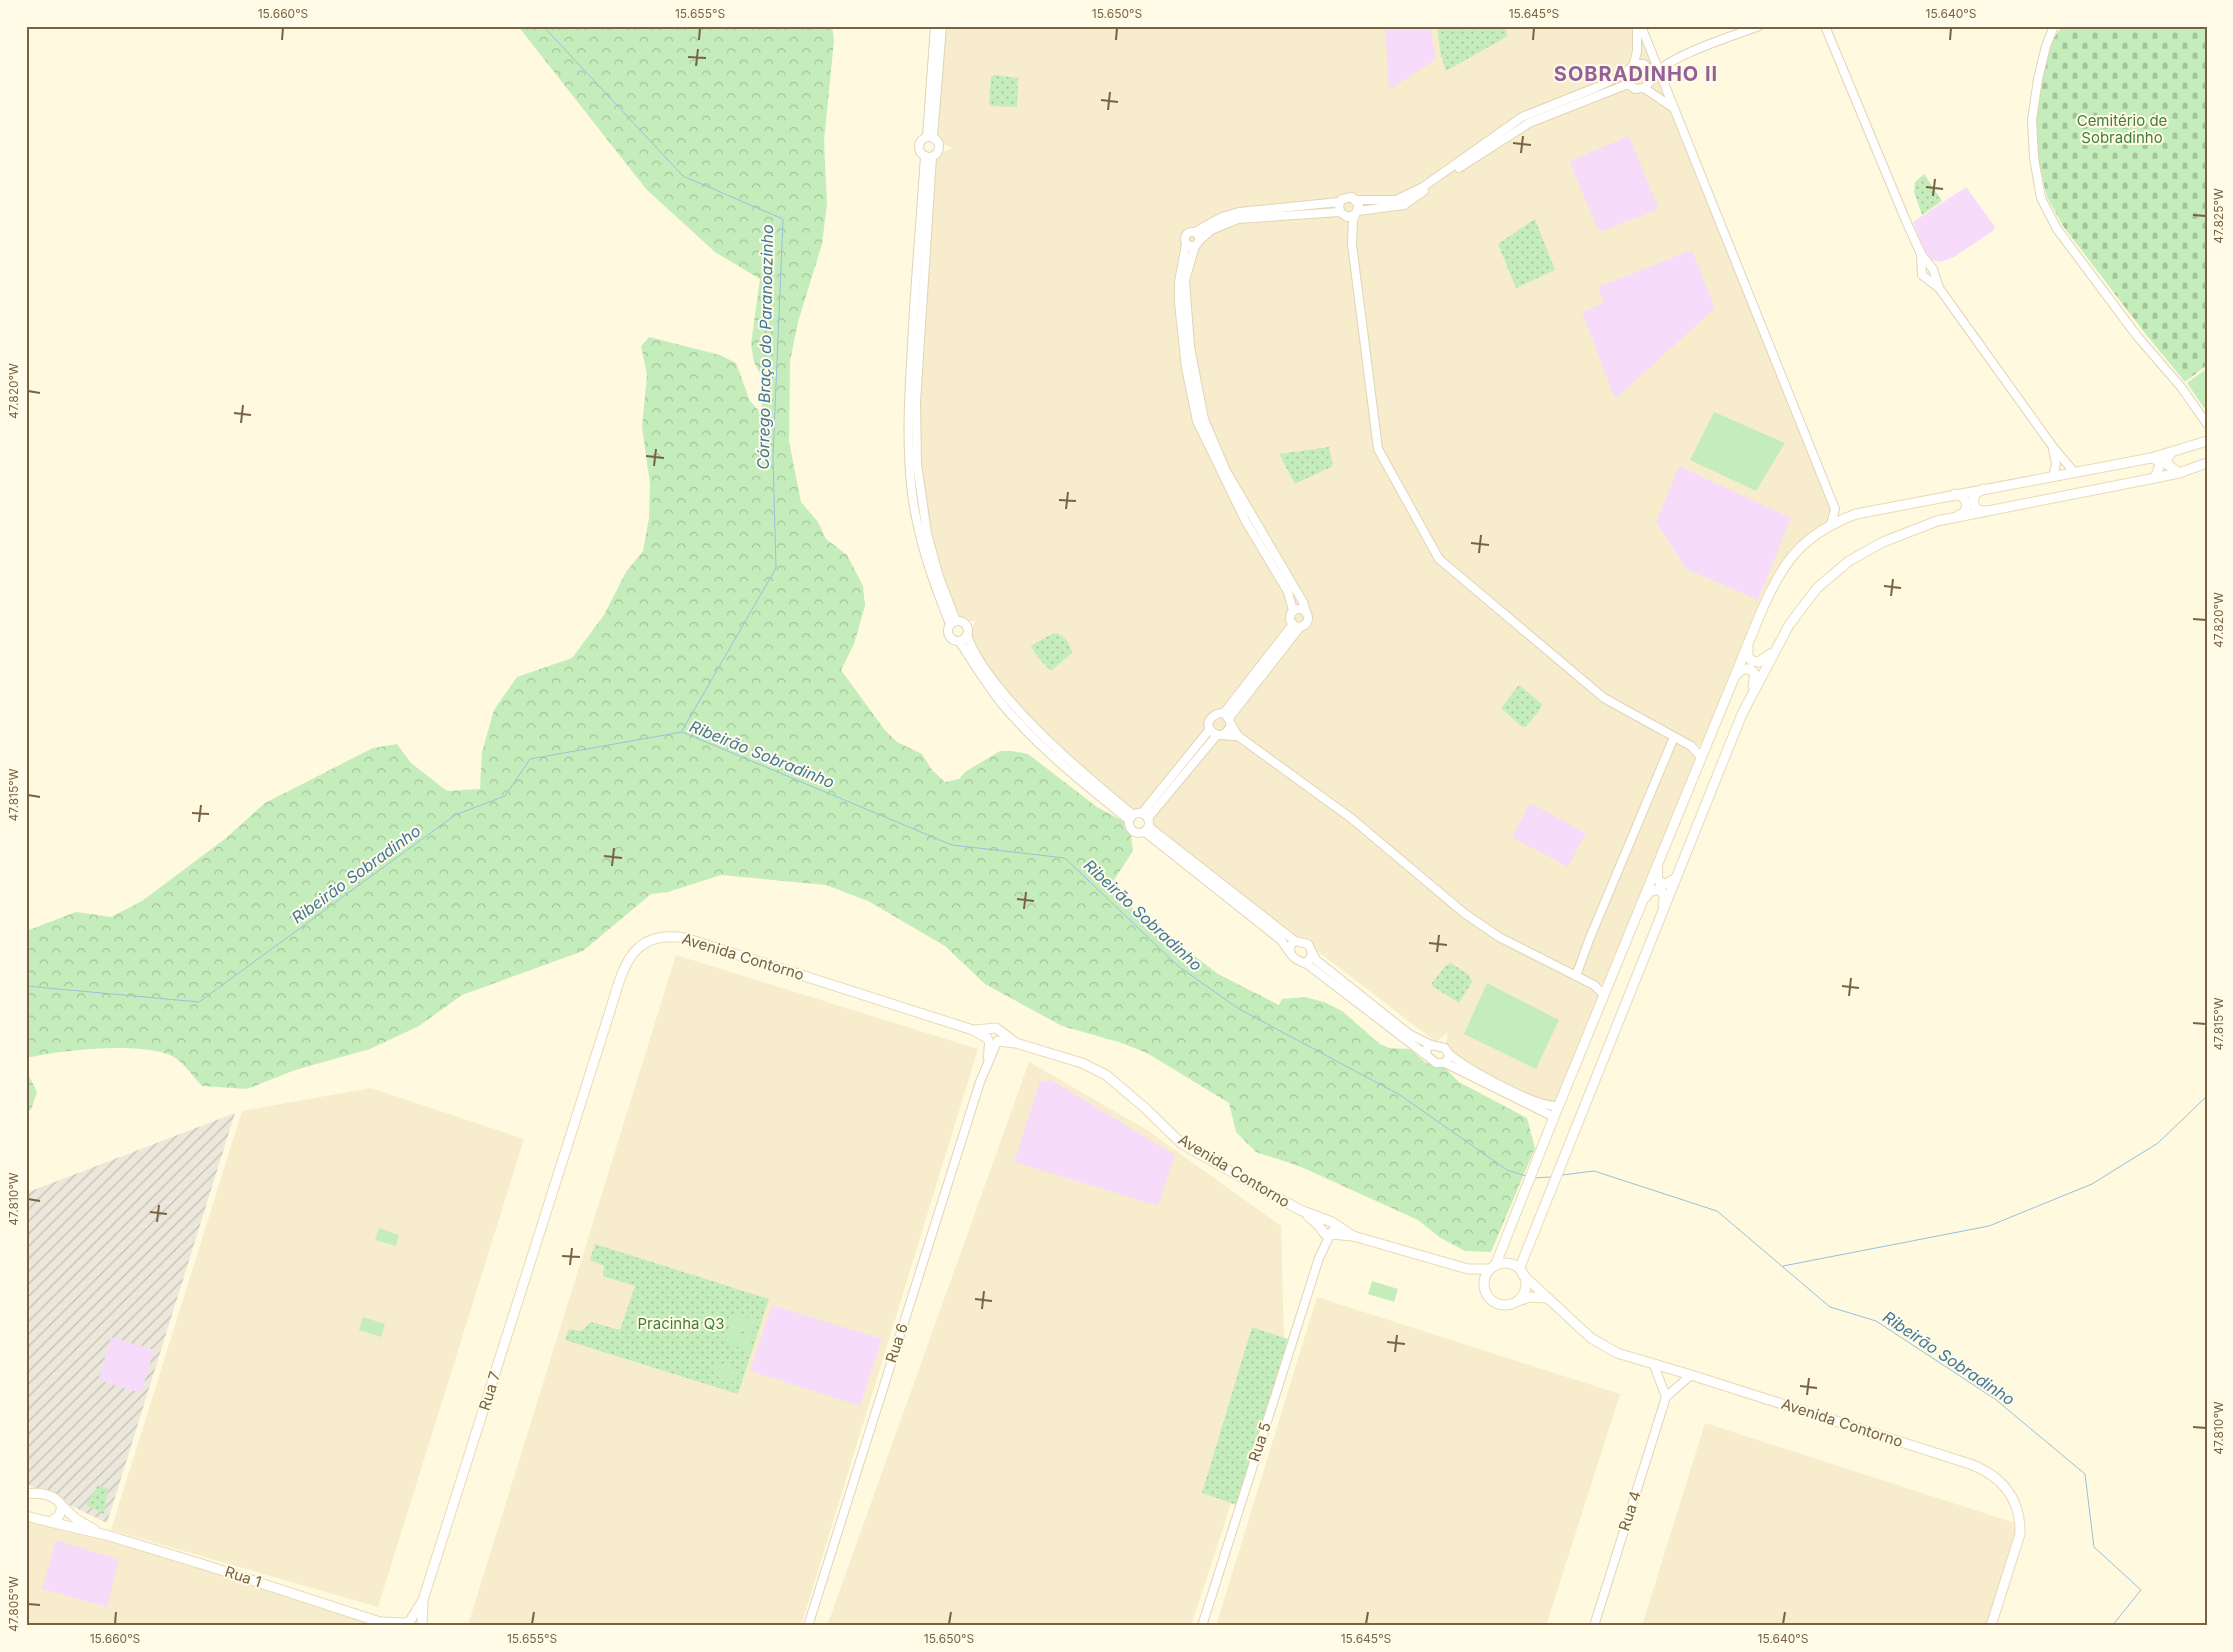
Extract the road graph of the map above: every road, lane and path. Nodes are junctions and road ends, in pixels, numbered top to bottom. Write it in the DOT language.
graph roads {
  1 [pos="935,26"];
  2 [pos="942,26"];
  3 [pos="1639,26"];
  4 [pos="1758,26"];
  5 [pos="2054,26"];
  6 [pos="1827,28"];
  7 [pos="1647,40"];
  8 [pos="1637,51"];
  9 [pos="1634,64"];
  10 [pos="1646,66"];
  11 [pos="1658,69"];
  12 [pos="1626,73"];
  13 [pos="1652,77"];
  14 [pos="1628,84"];
  15 [pos="1644,88"];
  16 [pos="1672,107"];
  17 [pos="930,137"];
  18 [pos="928,156"];
  19 [pos="1357,200"];
  20 [pos="1340,202"];
  21 [pos="1341,213"];
  22 [pos="1357,213"];
  23 [pos="1194,232"];
  24 [pos="1197,243"];
  25 [pos="1186,244"];
  26 [pos="1352,244"];
  27 [pos="1921,254"];
  28 [pos="1930,264"];
  29 [pos="1921,269"];
  30 [pos="1934,274"];
  31 [pos="1925,279"];
  32 [pos="1939,288"];
  33 [pos="2207,424"];
  34 [pos="2207,441"];
  35 [pos="2053,447"];
  36 [pos="2171,453"];
  37 [pos="2150,458"];
  38 [pos="2207,463"];
  39 [pos="2074,472"];
  40 [pos="2179,473"];
  41 [pos="2053,476"];
  42 [pos="2155,478"];
  43 [pos="1983,489"];
  44 [pos="1955,494"];
  45 [pos="1835,508"];
  46 [pos="1986,511"];
  47 [pos="1849,516"];
  48 [pos="1957,517"];
  49 [pos="1832,525"];
  50 [pos="1293,611"];
  51 [pos="1306,612"];
  52 [pos="953,622"];
  53 [pos="1296,626"];
  54 [pos="967,635"];
  55 [pos="959,641"];
  56 [pos="1748,644"];
  57 [pos="1773,651"];
  58 [pos="1734,677"];
  59 [pos="1742,714"];
  60 [pos="1228,718"];
  61 [pos="1210,729"];
  62 [pos="1220,735"];
  63 [pos="1238,736"];
  64 [pos="1674,738"];
  65 [pos="1708,741"];
  66 [pos="1691,746"];
  67 [pos="1701,757"];
  68 [pos="1145,815"];
  69 [pos="1131,817"];
  70 [pos="1147,829"];
  71 [pos="1669,836"];
  72 [pos="1677,876"];
  73 [pos="1642,902"];
  74 [pos="1654,936"];
  75 [pos="1295,941"];
  76 [pos="1312,952"];
  77 [pos="1290,953"];
  78 [pos="1304,963"];
  79 [pos="1576,976"];
  80 [pos="1611,980"];
  81 [pos="1594,985"];
  82 [pos="1604,995"];
  83 [pos="993,1037"];
  84 [pos="1431,1045"];
  85 [pos="1448,1053"];
  86 [pos="1426,1055"];
  87 [pos="1445,1063"];
  88 [pos="1558,1106"];
  89 [pos="1554,1117"];
  90 [pos="555,1181"];
  91 [pos="1300,1210"];
  92 [pos="1330,1223"];
  93 [pos="1326,1233"];
  94 [pos="1353,1236"];
  95 [pos="1452,1266"];
  96 [pos="1492,1267"];
  97 [pos="1522,1273"];
  98 [pos="1484,1289"];
  99 [pos="1549,1299"];
  100 [pos="1518,1301"];
  101 [pos="1654,1365"];
  102 [pos="1691,1375"];
  103 [pos="1666,1397"];
  104 [pos="26,1494"];
  105 [pos="62,1506"];
  106 [pos="26,1516"];
  107 [pos="50,1522"];
  108 [pos="106,1535"];
  109 [pos="423,1600"];
  110 [pos="407,1623"];
  111 [pos="383,1624"];
  112 [pos="422,1626"];
  113 [pos="808,1626"];
  114 [pos="1202,1626"];
  115 [pos="1594,1626"];
  116 [pos="1991,1626"];
  1 -- 17 [label="street"];
  2 -- 17 [label="street"];
  3 -- 7 [label="street"];
  3 -- 8 [label="street"];
  4 -- 11 [label="street"];
  5 -- 33 [label="street"];
  6 -- 27 [label="street"];
  7 -- 8 [label="street"];
  7 -- 11 [label="street"];
  8 -- 9 [label="street"];
  9 -- 10 [label="street"];
  9 -- 12 [label="street"];
  10 -- 11 [label="street"];
  10 -- 13 [label="street"];
  11 -- 13 [label="street"];
  11 -- 16 [label="street"];
  12 -- 14 [label="street"];
  12 -- 19 [label="street"];
  13 -- 15 [label="street"];
  14 -- 15 [label="street"];
  14 -- 22 [label="street"];
  15 -- 16 [label="street"];
  16 -- 45 [label="street"];
  17 -- 18 [label="street"];
  17 -- 18 [label="street"];
  18 -- 52 [label="street"];
  19 -- 20 [label="street"];
  19 -- 22 [label="street"];
  20 -- 21 [label="street"];
  20 -- 23 [label="street"];
  21 -- 22 [label="street"];
  21 -- 24 [label="street"];
  21 -- 26 [label="street"];
  22 -- 26 [label="street"];
  23 -- 24 [label="street"];
  23 -- 25 [label="street"];
  24 -- 25 [label="street"];
  24 -- 51 [label="street"];
  25 -- 50 [label="street"];
  26 -- 64 [label="street"];
  27 -- 28 [label="street"];
  27 -- 29 [label="street"];
  28 -- 29 [label="street"];
  28 -- 30 [label="street"];
  29 -- 31 [label="street"];
  30 -- 31 [label="street"];
  30 -- 32 [label="street"];
  31 -- 32 [label="street"];
  32 -- 35 [label="street"];
  34 -- 36 [label="main road"];
  35 -- 39 [label="street"];
  35 -- 41 [label="street"];
  36 -- 37 [label="main road"];
  36 -- 40 [label="main road"];
  37 -- 39 [label="main road"];
  37 -- 42 [label="main road"];
  38 -- 40 [label="main road"];
  39 -- 41 [label="main road"];
  40 -- 42 [label="main road"];
  41 -- 43 [label="main road"];
  42 -- 46 [label="main road"];
  43 -- 44 [label="main road"];
  43 -- 46 [label="main road"];
  44 -- 47 [label="main road"];
  44 -- 48 [label="main road"];
  45 -- 47 [label="street"];
  45 -- 49 [label="street"];
  46 -- 48 [label="main road"];
  47 -- 49 [label="main road"];
  48 -- 57 [label="main road"];
  49 -- 56 [label="main road"];
  50 -- 51 [label="street"];
  50 -- 53 [label="street"];
  51 -- 53 [label="street"];
  52 -- 54 [label="street"];
  52 -- 55 [label="street"];
  53 -- 60 [label="street"];
  54 -- 55 [label="street"];
  54 -- 69 [label="street"];
  55 -- 69 [label="street"];
  56 -- 57 [label="main road"];
  56 -- 58 [label="main road"];
  57 -- 59 [label="main road"];
  58 -- 59 [label="main road"];
  58 -- 65 [label="main road"];
  59 -- 72 [label="main road"];
  60 -- 61 [label="street"];
  60 -- 62 [label="street"];
  60 -- 63 [label="street"];
  61 -- 62 [label="street"];
  61 -- 68 [label="street"];
  62 -- 63 [label="street"];
  62 -- 68 [label="street"];
  63 -- 79 [label="street"];
  64 -- 66 [label="street"];
  64 -- 79 [label="street"];
  65 -- 66 [label="street"];
  65 -- 67 [label="main road"];
  66 -- 67 [label="street"];
  67 -- 71 [label="main road"];
  68 -- 69 [label="street"];
  68 -- 70 [label="street"];
  69 -- 70 [label="street"];
  70 -- 75 [label="street"];
  70 -- 77 [label="street"];
  71 -- 72 [label="main road"];
  71 -- 73 [label="main road"];
  72 -- 74 [label="main road"];
  73 -- 74 [label="main road"];
  73 -- 80 [label="main road"];
  74 -- 97 [label="main road"];
  75 -- 76 [label="street"];
  75 -- 77 [label="street"];
  76 -- 78 [label="street"];
  76 -- 84 [label="street"];
  77 -- 78 [label="street"];
  78 -- 86 [label="street"];
  79 -- 81 [label="street"];
  80 -- 81 [label="street"];
  80 -- 82 [label="main road"];
  81 -- 82 [label="street"];
  82 -- 88 [label="main road"];
  83 -- 90 [label="main road, Avenida Contorno"];
  83 -- 91 [label="main road, Avenida Contorno"];
  83 -- 113 [label="street, Rua 6"];
  84 -- 85 [label="street"];
  84 -- 86 [label="street"];
  85 -- 87 [label="street"];
  85 -- 88 [label="street"];
  86 -- 87 [label="street"];
  87 -- 89 [label="street"];
  88 -- 89 [label="main road"];
  89 -- 96 [label="main road"];
  90 -- 109 [label="main road, Rua 7"];
  91 -- 92 [label="main road, Avenida Contorno"];
  91 -- 93 [label="main road, Avenida Contorno"];
  92 -- 93 [label="main road"];
  92 -- 94 [label="main road, Avenida Contorno"];
  93 -- 94 [label="main road, Avenida Contorno"];
  93 -- 114 [label="street, Rua 5"];
  94 -- 95 [label="main road, Avenida Contorno"];
  95 -- 96 [label="main road, Avenida Contorno"];
  95 -- 98 [label="main road, Avenida Contorno"];
  96 -- 97 [label="main road"];
  96 -- 98 [label="main road"];
  97 -- 99 [label="main road, Avenida Contorno"];
  97 -- 100 [label="main road"];
  98 -- 100 [label="main road"];
  99 -- 100 [label="main road"];
  99 -- 101 [label="main road, Avenida Contorno"];
  101 -- 102 [label="main road, Avenida Contorno"];
  101 -- 103 [label="street"];
  102 -- 103 [label="street"];
  102 -- 116 [label="main road, Avenida Contorno"];
  103 -- 115 [label="street, Rua 4"];
  104 -- 105 [label="main road"];
  105 -- 107 [label="main road"];
  105 -- 108 [label="main road"];
  106 -- 107 [label="main road"];
  107 -- 108 [label="main road"];
  108 -- 111 [label="main road, Rua 1"];
  109 -- 110 [label="main road, Rua 7"];
  109 -- 112 [label="main road, Rua 7"];
  110 -- 111 [label="main road, Rua 1"];
  110 -- 112 [label="main road"];
}
